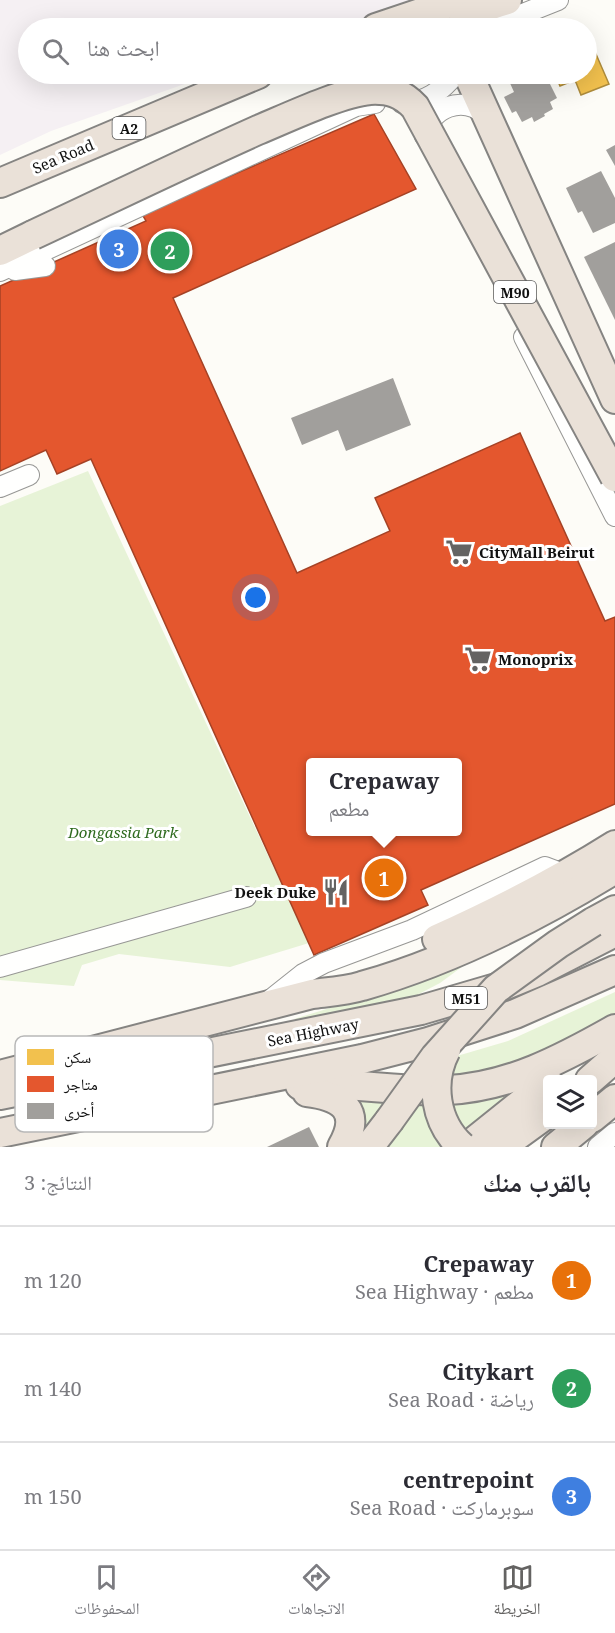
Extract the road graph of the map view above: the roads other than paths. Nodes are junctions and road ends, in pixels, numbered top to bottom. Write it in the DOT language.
graph roads {
  1 [pos="558,0"];
  2 [pos="440,3"];
  3 [pos="508,15"];
  4 [pos="402,18"];
  5 [pos="467,18"];
  6 [pos="234,84"];
  7 [pos="448,84"];
  8 [pos="472,84"];
  9 [pos="487,84"];
  10 [pos="404,105"];
  11 [pos="485,114"];
  12 [pos="425,142"];
  13 [pos="0,183"];
  14 [pos="0,251"];
  15 [pos="45,266"];
  16 [pos="0,271"];
  17 [pos="615,372"];
  18 [pos="615,399"];
  19 [pos="29,475"];
  20 [pos="615,477"];
  21 [pos="0,487"];
  22 [pos="615,516"];
  23 [pos="615,845"];
  24 [pos="615,869"];
  25 [pos="566,875"];
  26 [pos="246,897"];
  27 [pos="615,910"];
  28 [pos="615,932"];
  29 [pos="0,967"];
  30 [pos="615,970"];
  31 [pos="312,994"];
  32 [pos="262,1006"];
  33 [pos="615,1030"];
  34 [pos="456,1033"];
  35 [pos="148,1036"];
  36 [pos="213,1052"];
  37 [pos="615,1058"];
  38 [pos="15,1071"];
  39 [pos="0,1075"];
  40 [pos="557,1075"];
  41 [pos="596,1075"];
  42 [pos="615,1081"];
  43 [pos="543,1086"];
  44 [pos="266,1087"];
  45 [pos="213,1089"];
  46 [pos="15,1092"];
  47 [pos="213,1093"];
  48 [pos="0,1095"];
  49 [pos="597,1095"];
  50 [pos="615,1099"];
  51 [pos="597,1114"];
  52 [pos="543,1117"];
  53 [pos="577,1129"];
  54 [pos="15,1130"];
  55 [pos="0,1133"];
  56 [pos="615,1133"];
  57 [pos="560,1138"];
  58 [pos="348,1140"];
  59 [pos="369,1147"];
  60 [pos="462,1147"];
  61 [pos="467,1147"];
  62 [pos="501,1147"];
  63 [pos="530,1147"];
  64 [pos="598,1147"];
  1 -- 3 [label="street"];
  2 -- 4 [label="highway"];
  3 -- 5 [label="highway"];
  6 -- 13 [label="highway, Sea Road / A2"];
  7 -- 10 [label="street"];
  8 -- 11 [label="highway"];
  9 -- 17 [label="street"];
  10 -- 12 [label="street"];
  10 -- 14 [label="highway, bridge"];
  10 -- 16 [label="street"];
  10 -- 20 [label="highway, M90, bridge"];
  11 -- 12 [label="street"];
  11 -- 18 [label="highway"];
  12 -- 22 [label="street"];
  15 -- 16 [label="street"];
  19 -- 21 [label="street"];
  23 -- 25 [label="highway"];
  24 -- 31 [label="highway"];
  25 -- 31 [label="highway"];
  25 -- 32 [label="street"];
  26 -- 29 [label="street"];
  27 -- 34 [label="highway, bridge"];
  28 -- 36 [label="highway, Sea Highway / M51"];
  30 -- 45 [label="highway, M51"];
  31 -- 32 [label="highway"];
  32 -- 35 [label="highway"];
  33 -- 40 [label="highway"];
  33 -- 44 [label="highway"];
  34 -- 59 [label="highway, bridge"];
  34 -- 60 [label="highway, bridge"];
  37 -- 41 [label="highway"];
  38 -- 39 [label="highway"];
  42 -- 49 [label="highway"];
  43 -- 61 [label="highway"];
  44 -- 47 [label="highway"];
  44 -- 58 [label="highway"];
  46 -- 48 [label="highway, Sea Highway / M51"];
  50 -- 51 [label="highway"];
  52 -- 62 [label="highway"];
  53 -- 57 [label="highway"];
  54 -- 55 [label="highway, M51"];
  56 -- 64 [label="street"];
  57 -- 63 [label="highway"];
}
